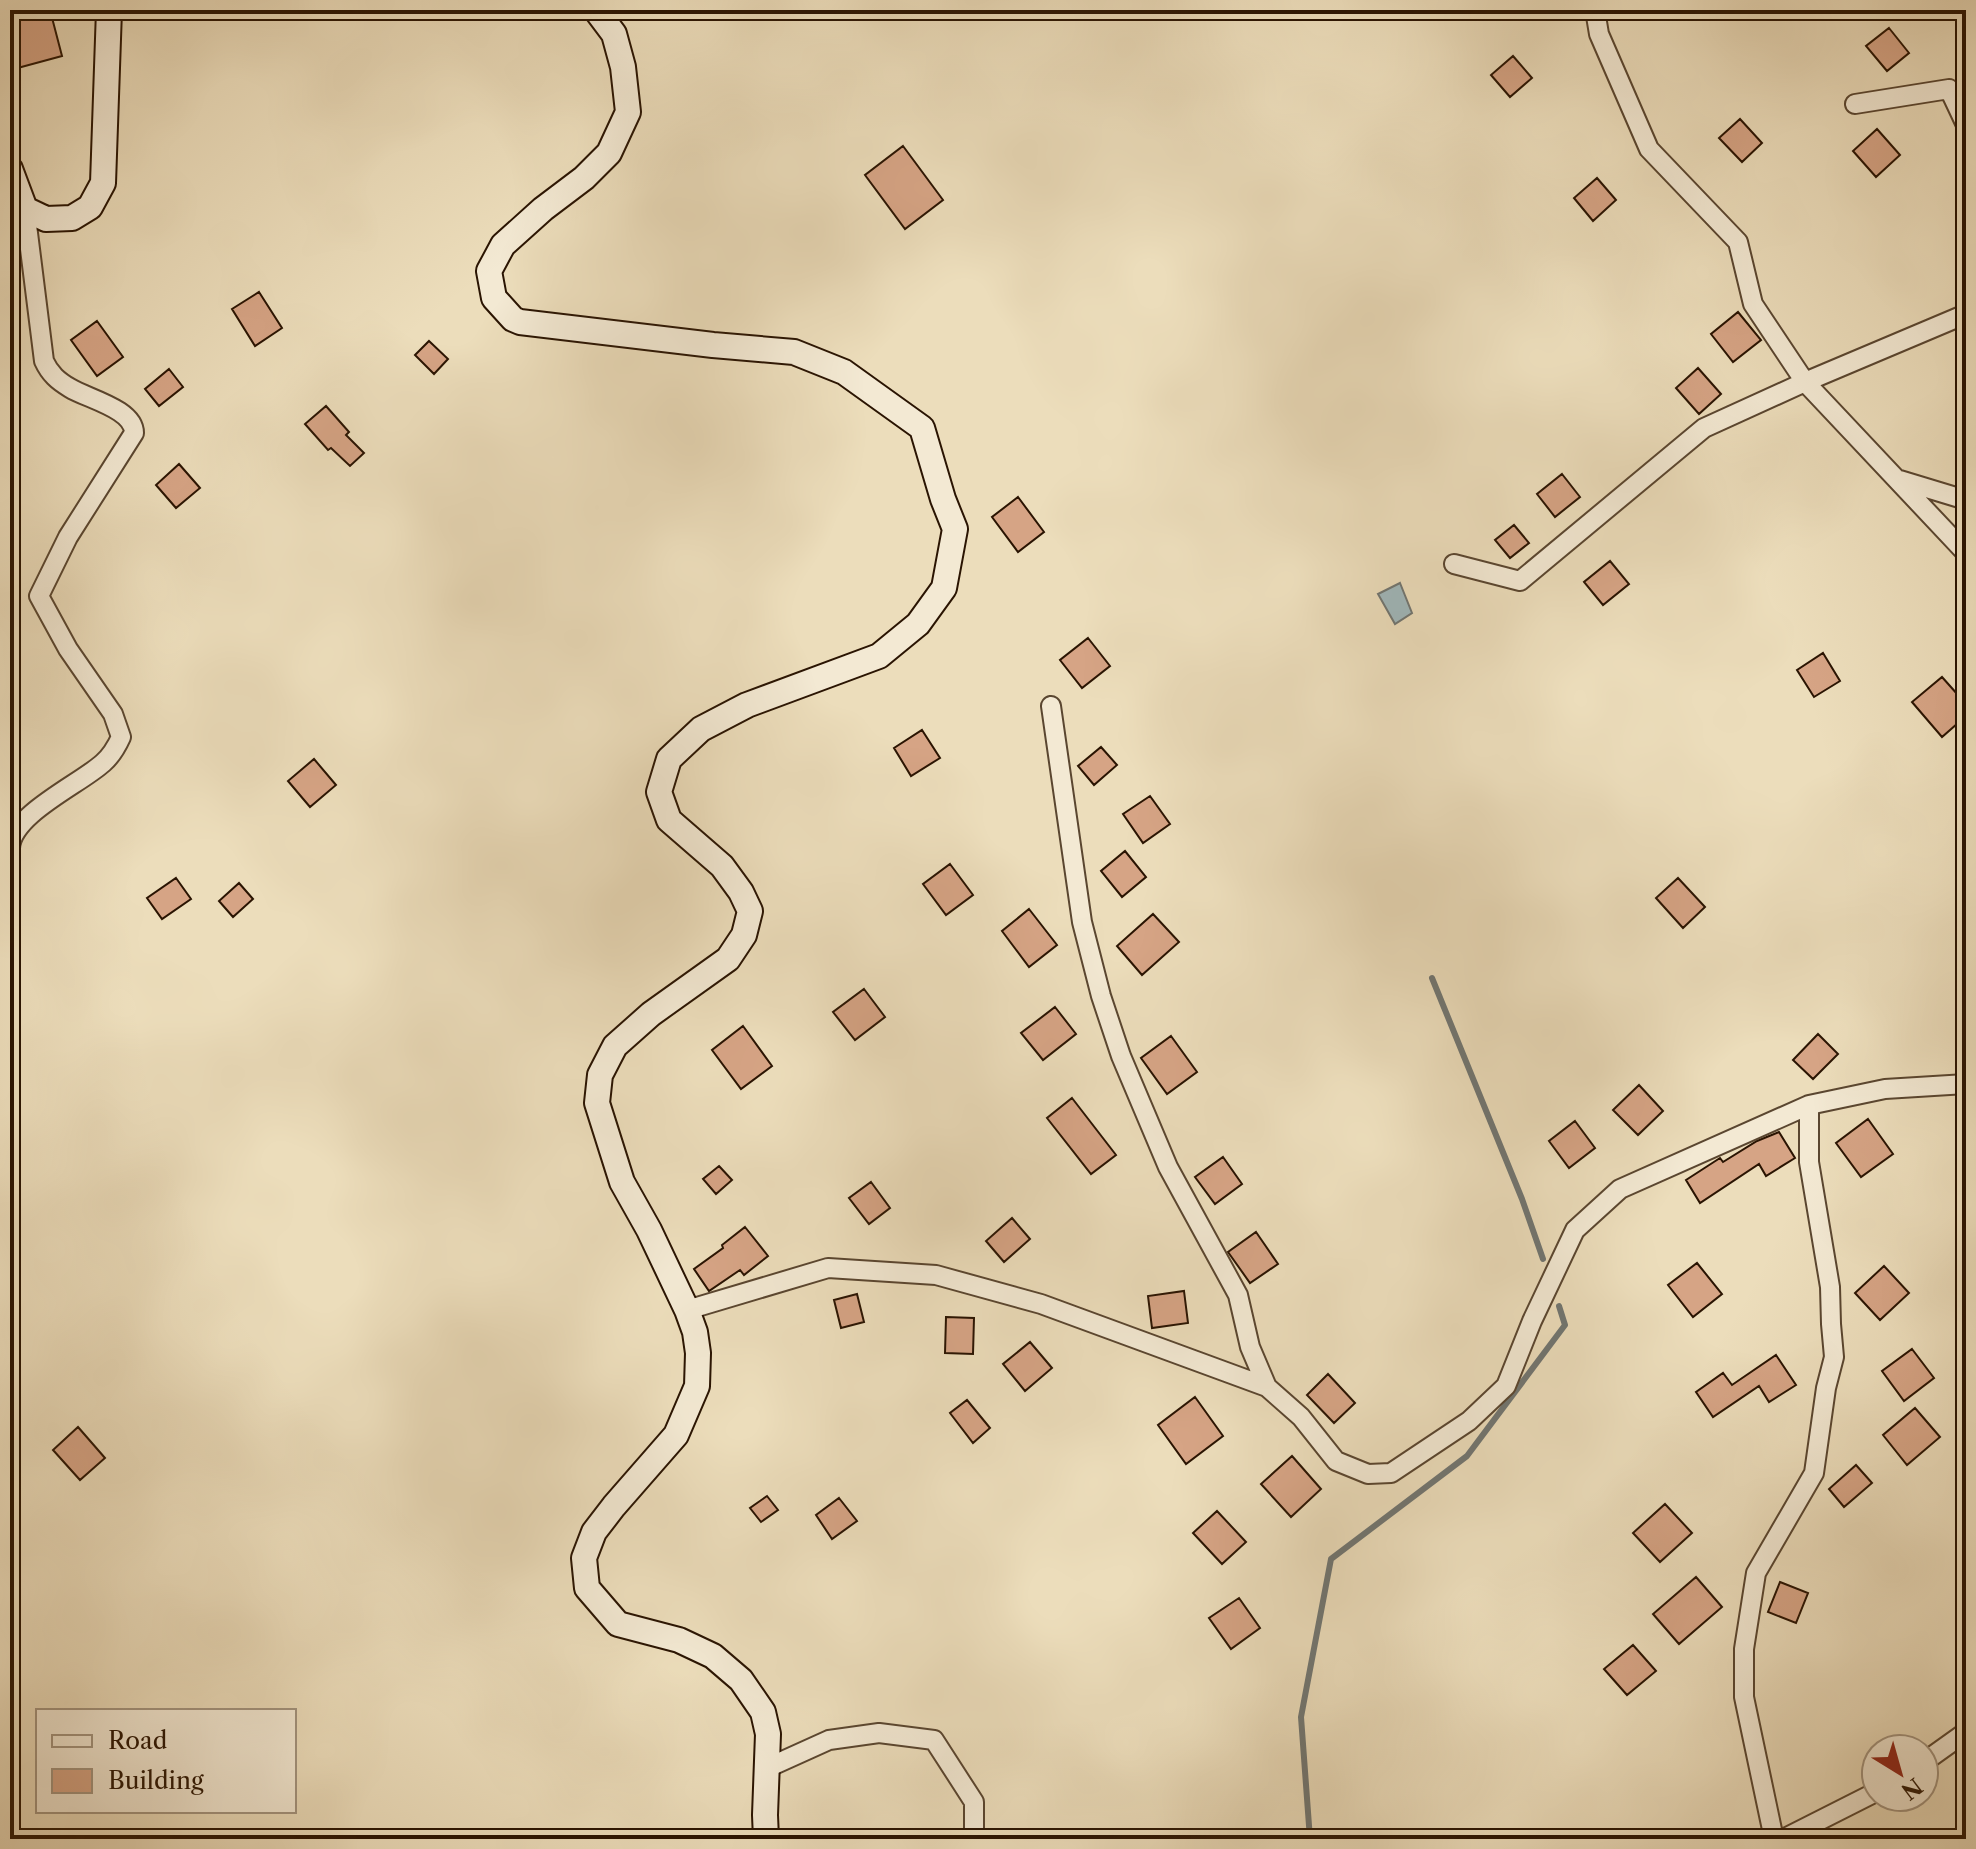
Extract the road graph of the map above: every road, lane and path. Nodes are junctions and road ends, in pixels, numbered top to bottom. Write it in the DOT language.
graph roads {
  1 [pos="109,10"];
  2 [pos="596,10"];
  3 [pos="1595,10"];
  4 [pos="1855,104"];
  5 [pos="1966,125"];
  6 [pos="10,169"];
  7 [pos="25,209"];
  8 [pos="1966,314"];
  9 [pos="1805,382"];
  10 [pos="1896,479"];
  11 [pos="1966,500"];
  12 [pos="1966,553"];
  13 [pos="1454,564"];
  14 [pos="1051,706"];
  15 [pos="10,848"];
  16 [pos="1966,1084"];
  17 [pos="1809,1105"];
  18 [pos="687,1310"];
  19 [pos="1267,1387"];
  20 [pos="1966,1732"];
  21 [pos="1940,1751"];
  22 [pos="767,1768"];
  23 [pos="1860,1800"];
  24 [pos="766,1839"];
  25 [pos="974,1839"];
  26 [pos="1774,1839"];
  27 [pos="1783,1839"];
  1 -- 7 [label="main road"];
  2 -- 18 [label="main road"];
  3 -- 9 [label="street"];
  4 -- 5 [label="street"];
  6 -- 7 [label="main road"];
  7 -- 15 [label="street"];
  8 -- 9 [label="street"];
  9 -- 10 [label="street"];
  9 -- 13 [label="street"];
  10 -- 11 [label="street"];
  10 -- 12 [label="street"];
  14 -- 19 [label="street"];
  16 -- 17 [label="street"];
  17 -- 19 [label="street"];
  17 -- 26 [label="street"];
  18 -- 19 [label="street"];
  18 -- 22 [label="main road"];
  20 -- 21 [label="street"];
  22 -- 24 [label="main road"];
  22 -- 25 [label="street"];
  23 -- 27 [label="street"];
}
